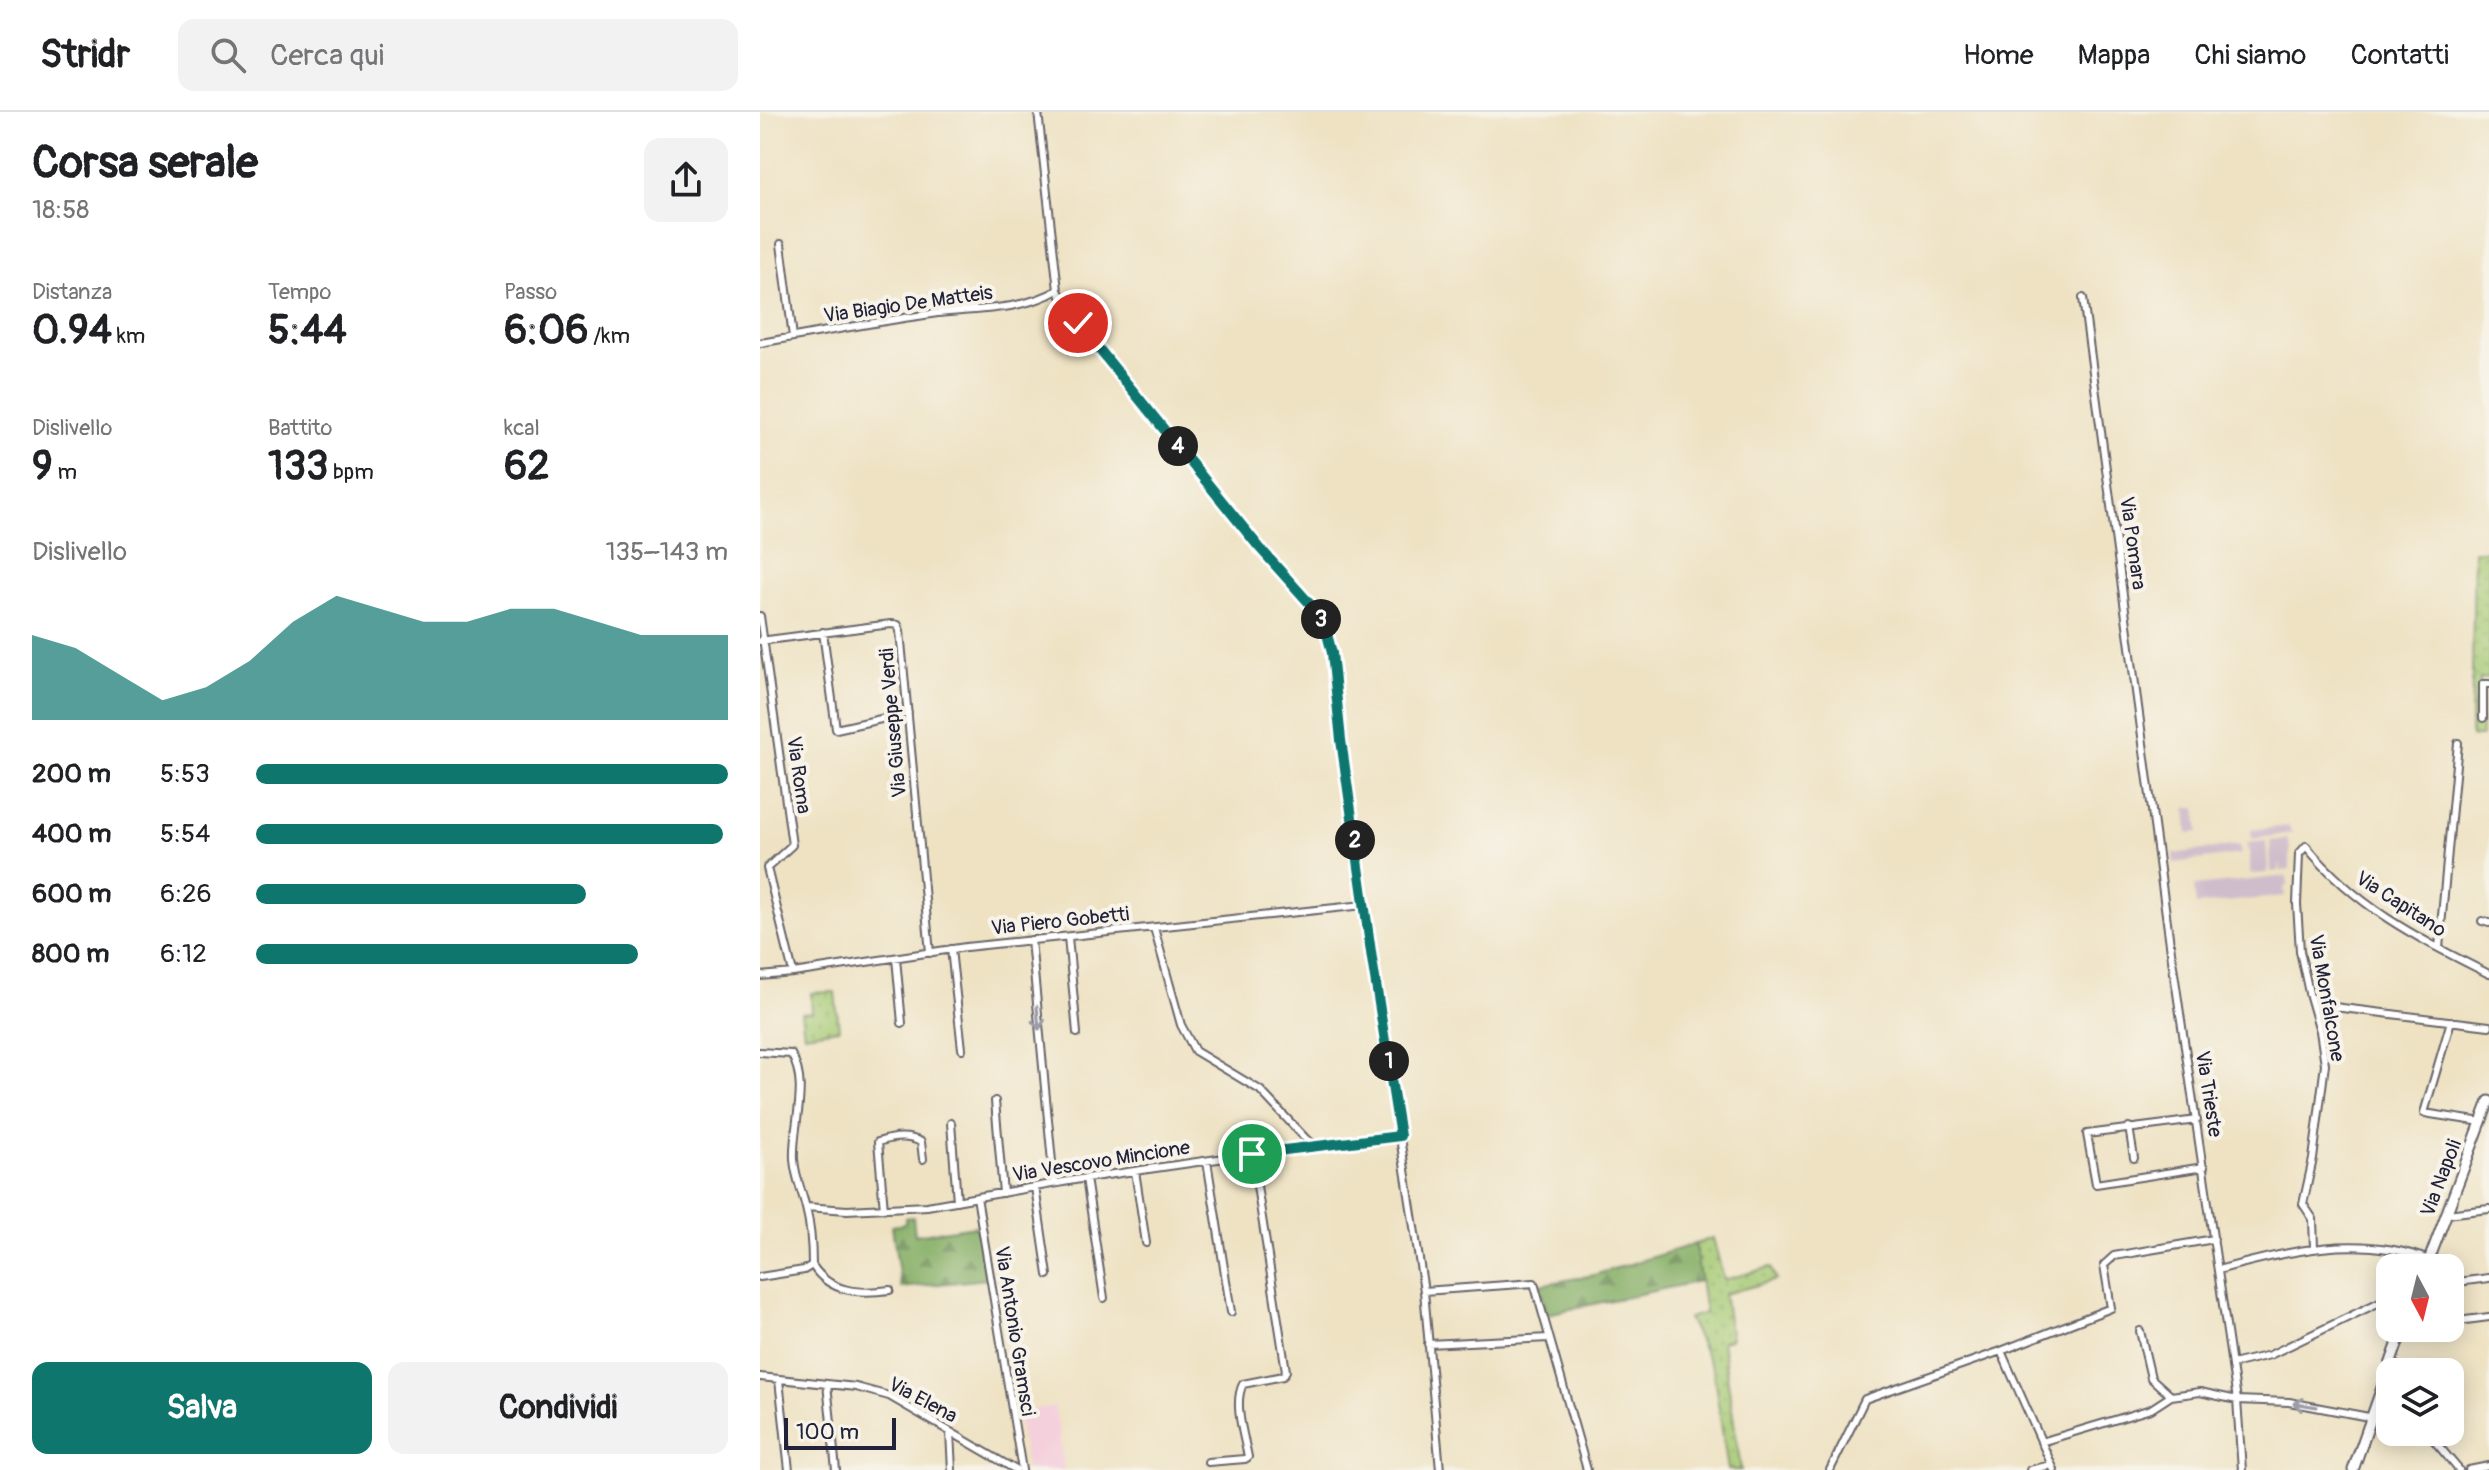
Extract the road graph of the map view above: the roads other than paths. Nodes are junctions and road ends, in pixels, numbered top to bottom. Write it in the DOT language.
graph roads {
  1 [pos="1038,112"];
  2 [pos="781,244"];
  3 [pos="1058,290"];
  4 [pos="2083,298"];
  5 [pos="793,337"];
  6 [pos="760,343"];
  7 [pos="760,616"];
  8 [pos="823,632"];
  9 [pos="762,641"];
  10 [pos="2489,684"];
  11 [pos="908,713"];
  12 [pos="2483,718"];
  13 [pos="2458,743"];
  14 [pos="2150,793"];
  15 [pos="2306,846"];
  16 [pos="1364,905"];
  17 [pos="1154,928"];
  18 [pos="1068,937"];
  19 [pos="1031,940"];
  20 [pos="2439,948"];
  21 [pos="951,949"];
  22 [pos="930,953"];
  23 [pos="896,958"];
  24 [pos="793,973"];
  25 [pos="2489,974"];
  26 [pos="760,976"];
  27 [pos="2334,1007"];
  28 [pos="2451,1021"];
  29 [pos="902,1023"];
  30 [pos="2489,1026"];
  31 [pos="1077,1033"];
  32 [pos="962,1049"];
  33 [pos="760,1052"];
  34 [pos="995,1101"];
  35 [pos="2489,1101"];
  36 [pos="2197,1120"];
  37 [pos="2482,1122"];
  38 [pos="951,1123"];
  39 [pos="2129,1127"];
  40 [pos="1400,1136"];
  41 [pos="1315,1145"];
  42 [pos="1252,1154"];
  43 [pos="2134,1158"];
  44 [pos="923,1159"];
  45 [pos="1207,1161"];
  46 [pos="2204,1167"];
  47 [pos="1135,1171"];
  48 [pos="1086,1178"];
  49 [pos="1054,1183"];
  50 [pos="1035,1187"];
  51 [pos="1003,1193"];
  52 [pos="977,1197"];
  53 [pos="957,1201"];
  54 [pos="806,1207"];
  55 [pos="884,1209"];
  56 [pos="2489,1209"];
  57 [pos="2447,1214"];
  58 [pos="2214,1239"];
  59 [pos="1146,1243"];
  60 [pos="2314,1248"];
  61 [pos="2404,1254"];
  62 [pos="2432,1254"];
  63 [pos="812,1265"];
  64 [pos="2218,1270"];
  65 [pos="1048,1275"];
  66 [pos="760,1277"];
  67 [pos="2489,1278"];
  68 [pos="2464,1281"];
  69 [pos="890,1290"];
  70 [pos="1424,1291"];
  71 [pos="1104,1298"];
  72 [pos="2376,1304"];
  73 [pos="1231,1312"];
  74 [pos="2489,1317"];
  75 [pos="2464,1320"];
  76 [pos="2140,1331"];
  77 [pos="1548,1338"];
  78 [pos="2398,1342"];
  79 [pos="1428,1344"];
  80 [pos="2001,1351"];
  81 [pos="2232,1364"];
  82 [pos="760,1377"];
  83 [pos="779,1380"];
  84 [pos="827,1384"];
  85 [pos="2171,1396"];
  86 [pos="2237,1400"];
  87 [pos="2373,1416"];
  88 [pos="2376,1417"];
  89 [pos="950,1432"];
  90 [pos="2041,1442"];
  91 [pos="2439,1446"];
  92 [pos="1208,1462"];
  93 [pos="2489,1466"];
  94 [pos="2052,1468"];
  95 [pos="789,1470"];
  96 [pos="836,1470"];
  97 [pos="952,1470"];
  98 [pos="1016,1470"];
  99 [pos="1022,1470"];
  100 [pos="1440,1470"];
  101 [pos="1587,1470"];
  102 [pos="1830,1470"];
  103 [pos="2030,1470"];
  104 [pos="2242,1470"];
  105 [pos="2353,1470"];
  106 [pos="2459,1470"];
  107 [pos="2469,1470"];
  1 -- 3 [label="street"];
  2 -- 5 [label="street"];
  3 -- 5 [label="street, Via Biagio De Matteis"];
  3 -- 16 [label="street"];
  4 -- 14 [label="street, Via Pomara"];
  5 -- 6 [label="street, Via Biagio De Matteis"];
  7 -- 9 [label="street, Via Roma"];
  8 -- 9 [label="street, Via Giuseppe Verdi"];
  8 -- 11 [label="street, Via Giuseppe Verdi"];
  8 -- 11 [label="street"];
  9 -- 24 [label="street, Via Roma"];
  10 -- 12 [label="street"];
  11 -- 22 [label="street, Via Giuseppe Verdi"];
  13 -- 20 [label="street"];
  14 -- 36 [label="street, Via Trieste"];
  15 -- 20 [label="street, Via Capitano"];
  15 -- 60 [label="street, Via Monfalcone"];
  16 -- 17 [label="street, Via Piero Gobetti"];
  16 -- 40 [label="street"];
  17 -- 18 [label="street, Via Piero Gobetti"];
  17 -- 41 [label="street"];
  18 -- 19 [label="street, Via Piero Gobetti"];
  18 -- 31 [label="street"];
  19 -- 21 [label="street, Via Piero Gobetti"];
  19 -- 49 [label="street, one-way"];
  20 -- 25 [label="street, Via Capitano"];
  21 -- 22 [label="street, Via Piero Gobetti"];
  21 -- 32 [label="street"];
  22 -- 23 [label="street, Via Piero Gobetti"];
  23 -- 24 [label="street, Via Piero Gobetti"];
  23 -- 29 [label="street"];
  24 -- 26 [label="street, Via Piero Gobetti"];
  27 -- 28 [label="street"];
  28 -- 30 [label="street"];
  28 -- 37 [label="street"];
  33 -- 54 [label="street"];
  34 -- 51 [label="street"];
  35 -- 37 [label="street, Via Napoli"];
  36 -- 39 [label="street"];
  36 -- 46 [label="street, Via Trieste"];
  37 -- 57 [label="street, Via Napoli"];
  38 -- 53 [label="street"];
  39 -- 43 [label="street"];
  39 -- 46 [label="street"];
  40 -- 41 [label="street, Via Vescovo Mincione"];
  40 -- 70 [label="street"];
  41 -- 42 [label="street, Via Vescovo Mincione"];
  42 -- 45 [label="street, Via Vescovo Mincione"];
  42 -- 92 [label="street"];
  44 -- 55 [label="street"];
  45 -- 47 [label="street, Via Vescovo Mincione"];
  45 -- 73 [label="street"];
  46 -- 58 [label="street, Via Trieste"];
  47 -- 48 [label="street, Via Vescovo Mincione"];
  47 -- 59 [label="street"];
  48 -- 49 [label="street, Via Vescovo Mincione"];
  48 -- 71 [label="street"];
  49 -- 50 [label="street, Via Vescovo Mincione"];
  50 -- 51 [label="street, Via Vescovo Mincione"];
  50 -- 65 [label="street"];
  51 -- 52 [label="street, Via Vescovo Mincione"];
  52 -- 53 [label="street, Via Vescovo Mincione"];
  52 -- 99 [label="street, Via Antonio Gramsci"];
  53 -- 55 [label="street, Via Vescovo Mincione"];
  54 -- 55 [label="street, Via Vescovo Mincione"];
  54 -- 63 [label="street"];
  56 -- 57 [label="street"];
  57 -- 62 [label="street, Via Napoli"];
  58 -- 64 [label="street, Via Trieste"];
  58 -- 80 [label="street"];
  60 -- 61 [label="street"];
  60 -- 64 [label="street"];
  63 -- 66 [label="street"];
  63 -- 69 [label="street"];
  64 -- 81 [label="street, Via Trieste"];
  67 -- 68 [label="street"];
  70 -- 77 [label="street"];
  70 -- 79 [label="street"];
  72 -- 81 [label="street"];
  74 -- 75 [label="street"];
  76 -- 85 [label="street"];
  77 -- 79 [label="street"];
  77 -- 101 [label="street"];
  78 -- 87 [label="street"];
  79 -- 100 [label="street"];
  80 -- 90 [label="street"];
  80 -- 102 [label="street"];
  81 -- 86 [label="street, Via Trieste"];
  82 -- 83 [label="street, Via Elena"];
  83 -- 84 [label="street, Via Elena"];
  83 -- 95 [label="street"];
  84 -- 89 [label="street, Via Elena"];
  84 -- 96 [label="street"];
  85 -- 86 [label="street"];
  85 -- 90 [label="street"];
  87 -- 86 [label="street, one-way"];
  86 -- 104 [label="street, Via Trieste"];
  87 -- 88 [label="street"];
  87 -- 105 [label="street"];
  89 -- 97 [label="street"];
  89 -- 98 [label="street, Via Elena"];
  90 -- 94 [label="street"];
  91 -- 106 [label="street"];
  93 -- 107 [label="street"];
  94 -- 103 [label="street"];
}
